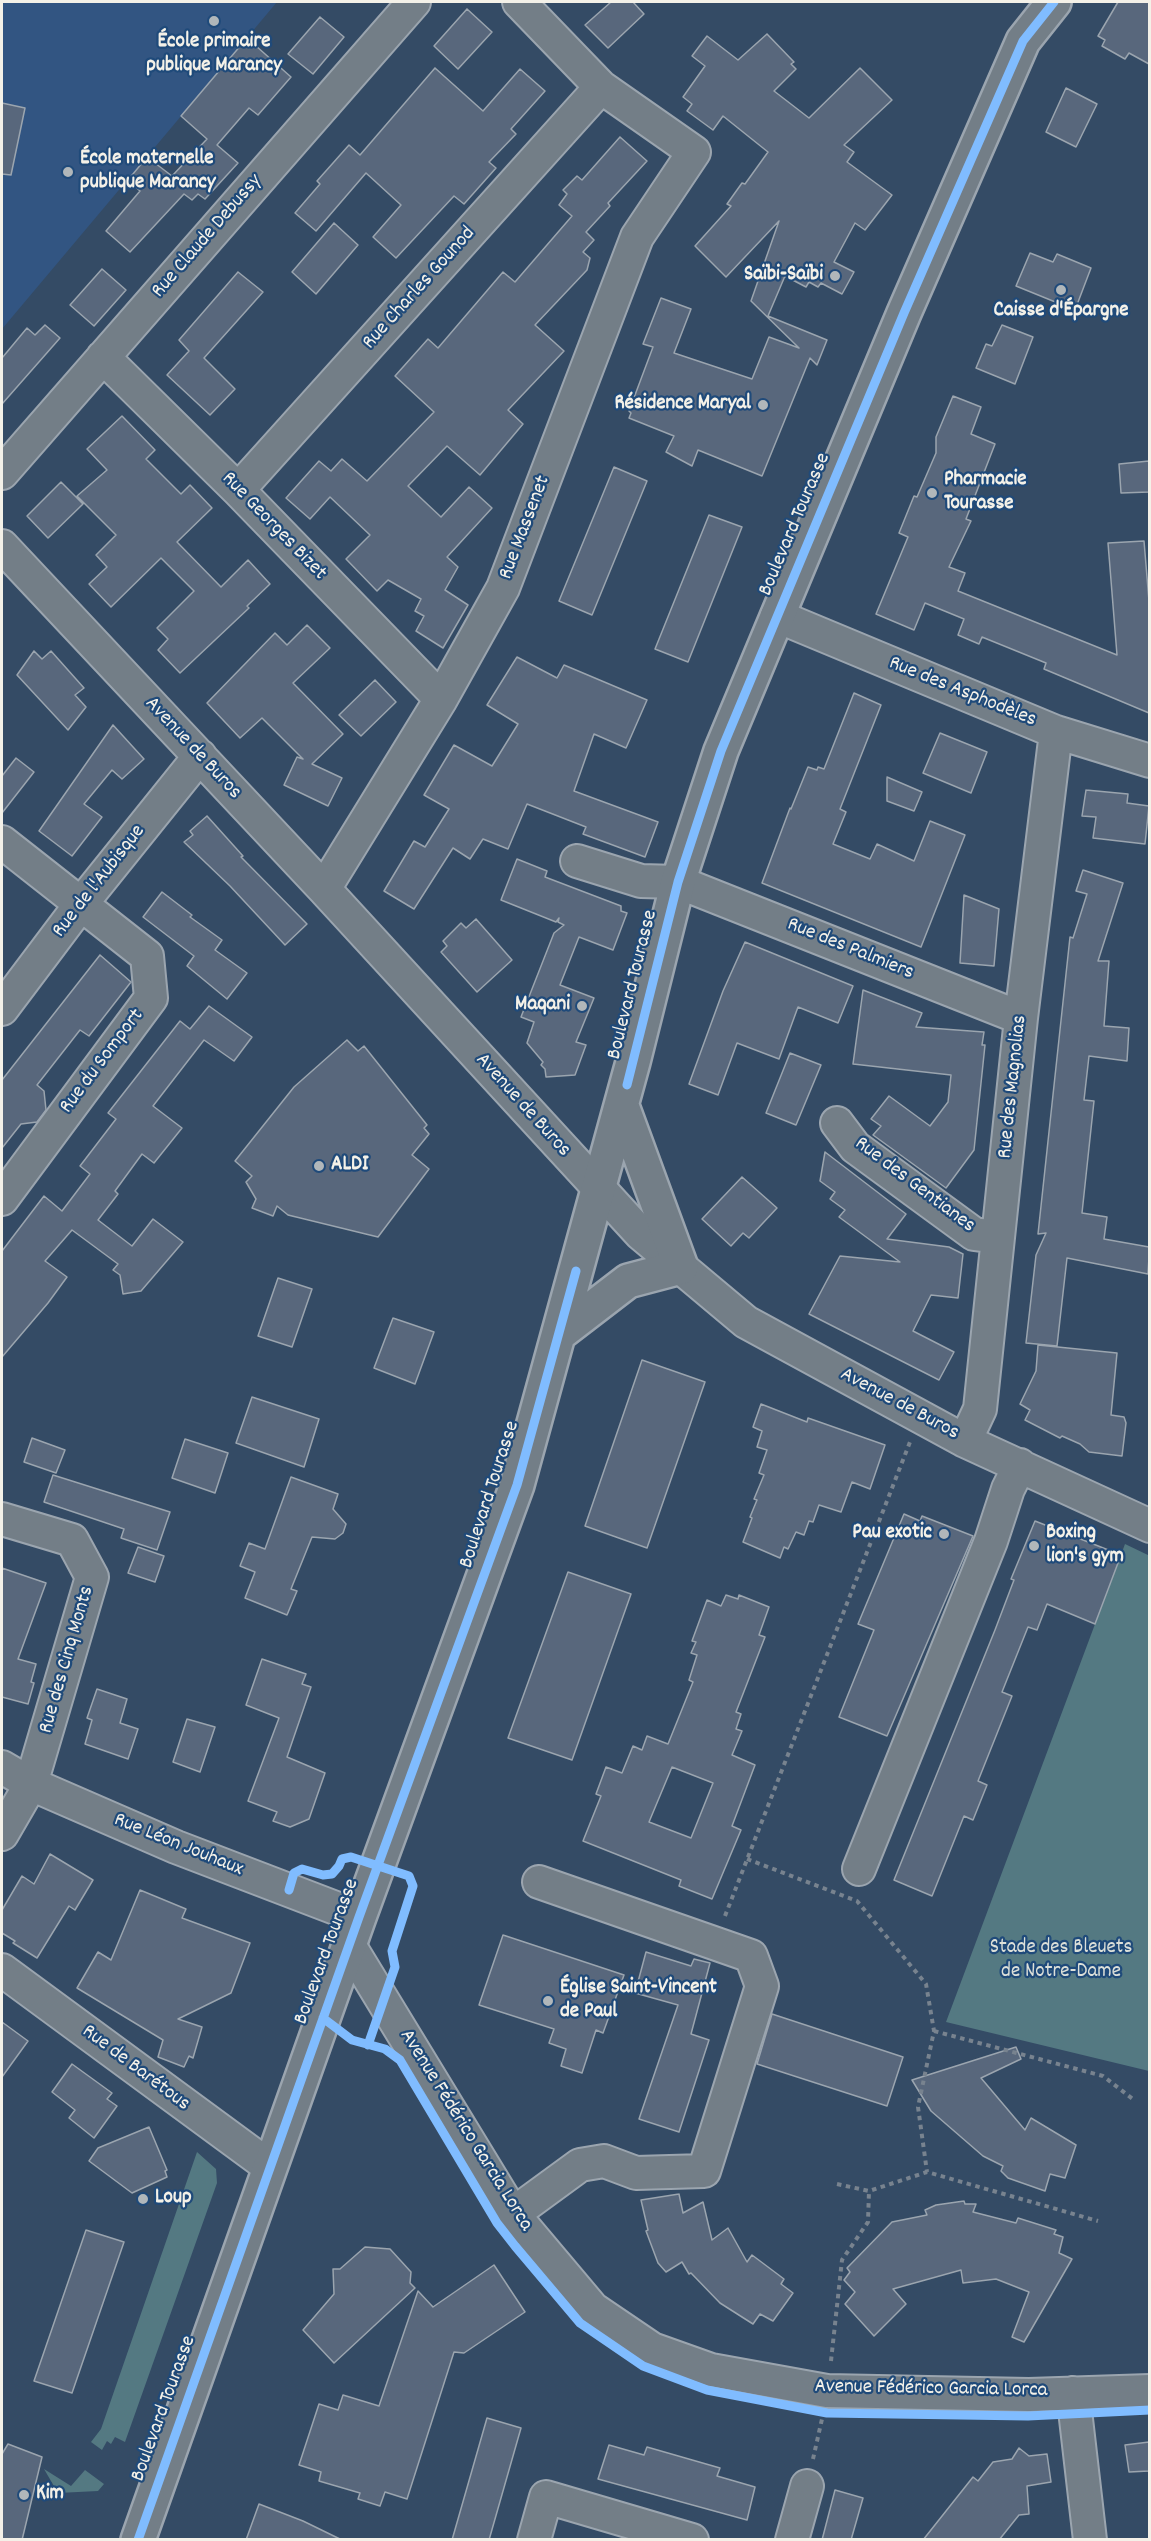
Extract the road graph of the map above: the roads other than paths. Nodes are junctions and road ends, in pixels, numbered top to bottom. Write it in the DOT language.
graph roads {
  1 [pos="414,2"];
  2 [pos="519,2"];
  3 [pos="1054,2"];
  4 [pos="601,87"];
  5 [pos="103,357"];
  6 [pos="2,473"];
  7 [pos="238,490"];
  8 [pos="2,546"];
  9 [pos="777,616"];
  10 [pos="441,699"];
  11 [pos="1056,732"];
  12 [pos="200,756"];
  13 [pos="1149,761"];
  14 [pos="2,842"];
  15 [pos="577,861"];
  16 [pos="678,882"];
  17 [pos="324,889"];
  18 [pos="81,904"];
  19 [pos="2,1009"];
  20 [pos="1021,1018"];
  21 [pos="622,1106"];
  22 [pos="837,1123"];
  23 [pos="598,1190"];
  24 [pos="2,1199"];
  25 [pos="997,1237"];
  26 [pos="681,1268"];
  27 [pos="559,1334"];
  28 [pos="966,1441"];
  29 [pos="1020,1465"];
  30 [pos="2,1519"];
  31 [pos="1149,1526"];
  32 [pos="2,1767"];
  33 [pos="31,1784"];
  34 [pos="2,1834"];
  35 [pos="859,1869"];
  36 [pos="539,1882"];
  37 [pos="354,1931"];
  38 [pos="2,1970"];
  39 [pos="270,2167"];
  40 [pos="513,2214"];
  41 [pos="1149,2391"];
  42 [pos="1072,2393"];
  43 [pos="807,2486"];
  44 [pos="138,2539"];
  45 [pos="534,2540"];
  46 [pos="692,2540"];
  47 [pos="792,2540"];
  48 [pos="1090,2540"];
  1 -- 5 [label="street, Rue Claude Debussy"];
  2 -- 4 [label="street"];
  3 -- 9 [label="main road, Boulevard Tourasse"];
  4 -- 7 [label="street, Rue Charles Gounod"];
  4 -- 10 [label="street, Rue Massenet"];
  5 -- 6 [label="street, Rue Claude Debussy"];
  5 -- 7 [label="street, Rue Georges Bizet"];
  7 -- 10 [label="street, Rue Georges Bizet"];
  8 -- 12 [label="street, Avenue de Buros"];
  9 -- 11 [label="street, Rue des Asphodèles"];
  9 -- 16 [label="main road, Boulevard Tourasse"];
  10 -- 17 [label="street, Rue Massenet"];
  11 -- 13 [label="street, Rue des Asphodèles"];
  11 -- 20 [label="street, Rue des Magnolias"];
  12 -- 17 [label="street, Avenue de Buros"];
  12 -- 18 [label="street, Rue de l'Aubisque"];
  14 -- 18 [label="street, Rue du Somport"];
  15 -- 16 [label="street"];
  16 -- 20 [label="street, Rue des Palmiers"];
  16 -- 21 [label="main road, Boulevard Tourasse"];
  17 -- 23 [label="street, Avenue de Buros"];
  18 -- 19 [label="street, Rue de l'Aubisque"];
  18 -- 24 [label="street, Rue du Somport"];
  20 -- 25 [label="street, Rue des Magnolias"];
  21 -- 23 [label="main road, Boulevard Tourasse"];
  21 -- 26 [label="main road"];
  22 -- 25 [label="street, Rue des Gentianes"];
  23 -- 26 [label="street, Avenue de Buros"];
  23 -- 27 [label="main road, Boulevard Tourasse"];
  25 -- 28 [label="street, Rue des Magnolias"];
  26 -- 27 [label="main road"];
  26 -- 28 [label="street, Avenue de Buros"];
  27 -- 37 [label="main road, Boulevard Tourasse"];
  28 -- 29 [label="street, Avenue de Buros"];
  29 -- 31 [label="street, Avenue de Buros"];
  29 -- 35 [label="street"];
  30 -- 33 [label="street, Rue des Cinq Monts"];
  32 -- 33 [label="street, Rue Léon Jouhaux"];
  33 -- 34 [label="street"];
  33 -- 37 [label="street, Rue Léon Jouhaux"];
  36 -- 40 [label="street"];
  37 -- 39 [label="main road, Boulevard Tourasse"];
  37 -- 40 [label="street, Avenue Fédérico Garcia Lorca"];
  38 -- 39 [label="street, Rue de Barétous"];
  39 -- 44 [label="main road, Boulevard Tourasse"];
  40 -- 42 [label="street, Avenue Fédérico Garcia Lorca"];
  41 -- 42 [label="street, Avenue Fédérico Garcia Lorca"];
  42 -- 48 [label="street"];
  43 -- 47 [label="street"];
  45 -- 46 [label="street"];
}
